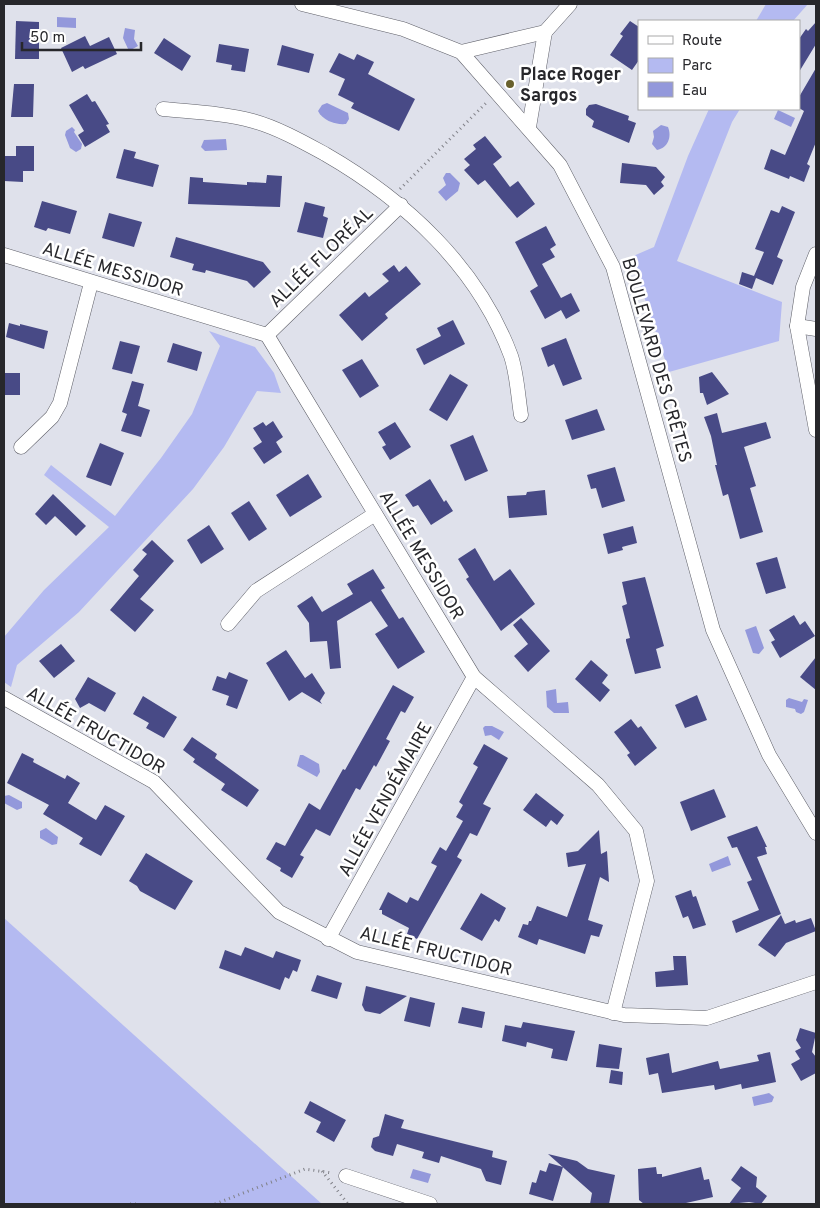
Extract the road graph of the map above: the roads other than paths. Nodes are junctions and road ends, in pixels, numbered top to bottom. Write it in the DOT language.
graph roads {
  1 [pos="302,4"];
  2 [pos="570,4"];
  3 [pos="545,32"];
  4 [pos="460,52"];
  5 [pos="163,109"];
  6 [pos="529,127"];
  7 [pos="397,201"];
  8 [pos="816,254"];
  9 [pos="4,255"];
  10 [pos="90,283"];
  11 [pos="797,326"];
  12 [pos="816,329"];
  13 [pos="267,335"];
  14 [pos="521,416"];
  15 [pos="816,430"];
  16 [pos="21,446"];
  17 [pos="376,514"];
  18 [pos="228,624"];
  19 [pos="474,677"];
  20 [pos="4,698"];
  21 [pos="816,833"];
  22 [pos="328,939"];
  23 [pos="816,982"];
  24 [pos="613,1013"];
  25 [pos="346,1176"];
  26 [pos="430,1204"];
  1 -- 4 [label="street, BOULEVARD DES CRÊTES"];
  2 -- 3 [label="street"];
  3 -- 4 [label="street"];
  3 -- 6 [label="street"];
  4 -- 6 [label="street, BOULEVARD DES CRÊTES"];
  5 -- 7 [label="street"];
  6 -- 21 [label="street, BOULEVARD DES CRÊTES"];
  7 -- 13 [label="street, ALLÉE FLORÉAL"];
  7 -- 14 [label="street"];
  8 -- 11 [label="street"];
  9 -- 10 [label="street, ALLÉE MESSIDOR"];
  10 -- 13 [label="street, ALLÉE MESSIDOR"];
  10 -- 16 [label="street"];
  11 -- 12 [label="street"];
  11 -- 15 [label="street"];
  13 -- 17 [label="street, ALLÉE MESSIDOR"];
  17 -- 18 [label="street"];
  17 -- 19 [label="street, ALLÉE MESSIDOR"];
  19 -- 22 [label="street, ALLÉE VENDÉMIAIRE"];
  19 -- 24 [label="street, ALLÉE MESSIDOR"];
  20 -- 22 [label="street, ALLÉE FRUCTIDOR"];
  22 -- 24 [label="street, ALLÉE FRUCTIDOR"];
  23 -- 24 [label="street, ALLÉE FRUCTIDOR"];
  25 -- 26 [label="street"];
}
